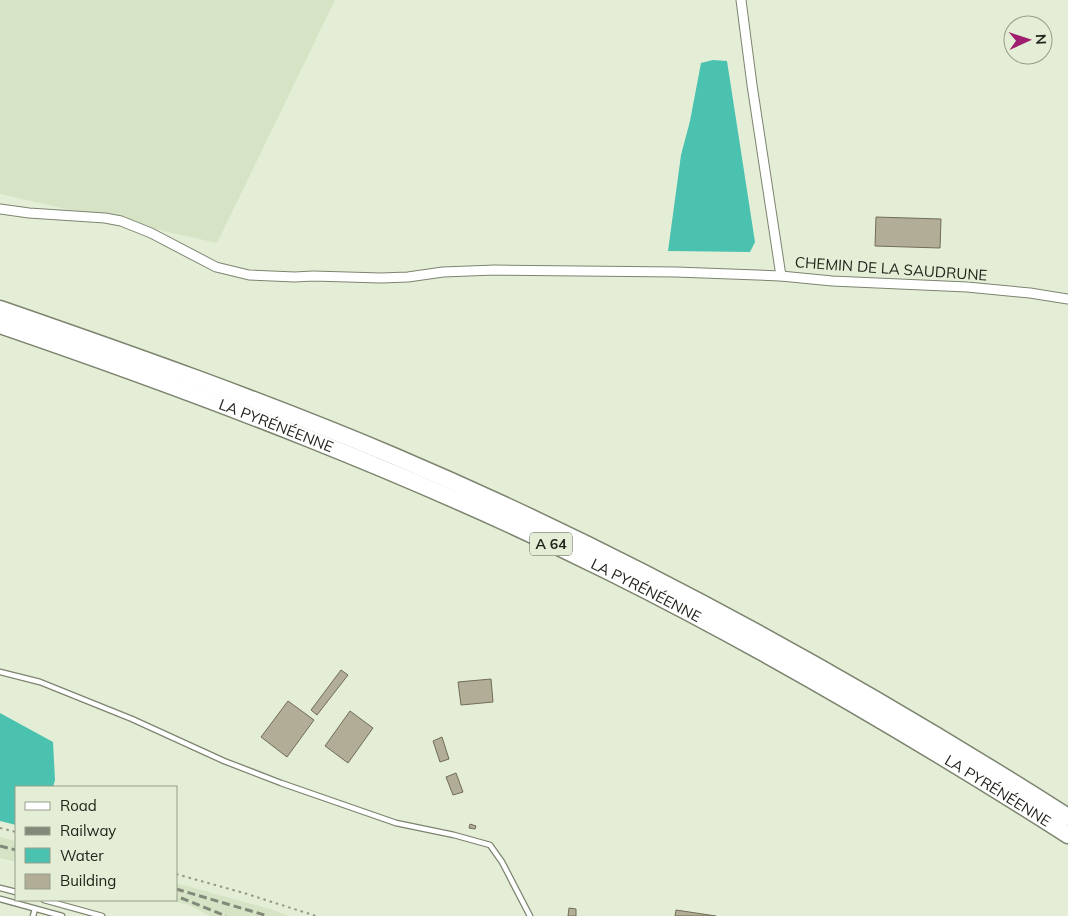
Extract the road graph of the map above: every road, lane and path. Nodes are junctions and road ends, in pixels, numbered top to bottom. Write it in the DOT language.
graph roads {
  1 [pos="741,0"];
  2 [pos="0,208"];
  3 [pos="781,276"];
  4 [pos="1068,299"];
  5 [pos="0,309"];
  6 [pos="0,325"];
  7 [pos="0,672"];
  8 [pos="1068,817"];
  9 [pos="0,828"];
  10 [pos="15,832"];
  11 [pos="1068,835"];
  12 [pos="178,875"];
  13 [pos="0,888"];
  14 [pos="15,892"];
  15 [pos="0,899"];
  16 [pos="48,901"];
  17 [pos="35,909"];
  18 [pos="33,916"];
  19 [pos="62,916"];
  20 [pos="102,916"];
  21 [pos="316,916"];
  22 [pos="530,916"];
  1 -- 3 [label="street, CHEMIN DE LA SAUDRUNE"];
  2 -- 3 [label="street"];
  3 -- 4 [label="street, CHEMIN DE LA SAUDRUNE"];
  5 -- 8 [label="highway, LA PYRÉNÉENNE / A 64"];
  6 -- 11 [label="highway, LA PYRÉNÉENNE / A 64"];
  7 -- 22 [label="lane"];
  9 -- 10 [label="path"];
  12 -- 21 [label="path"];
  13 -- 14 [label="lane"];
  15 -- 17 [label="lane"];
  16 -- 20 [label="lane"];
  17 -- 18 [label="lane"];
  17 -- 19 [label="lane"];
}
